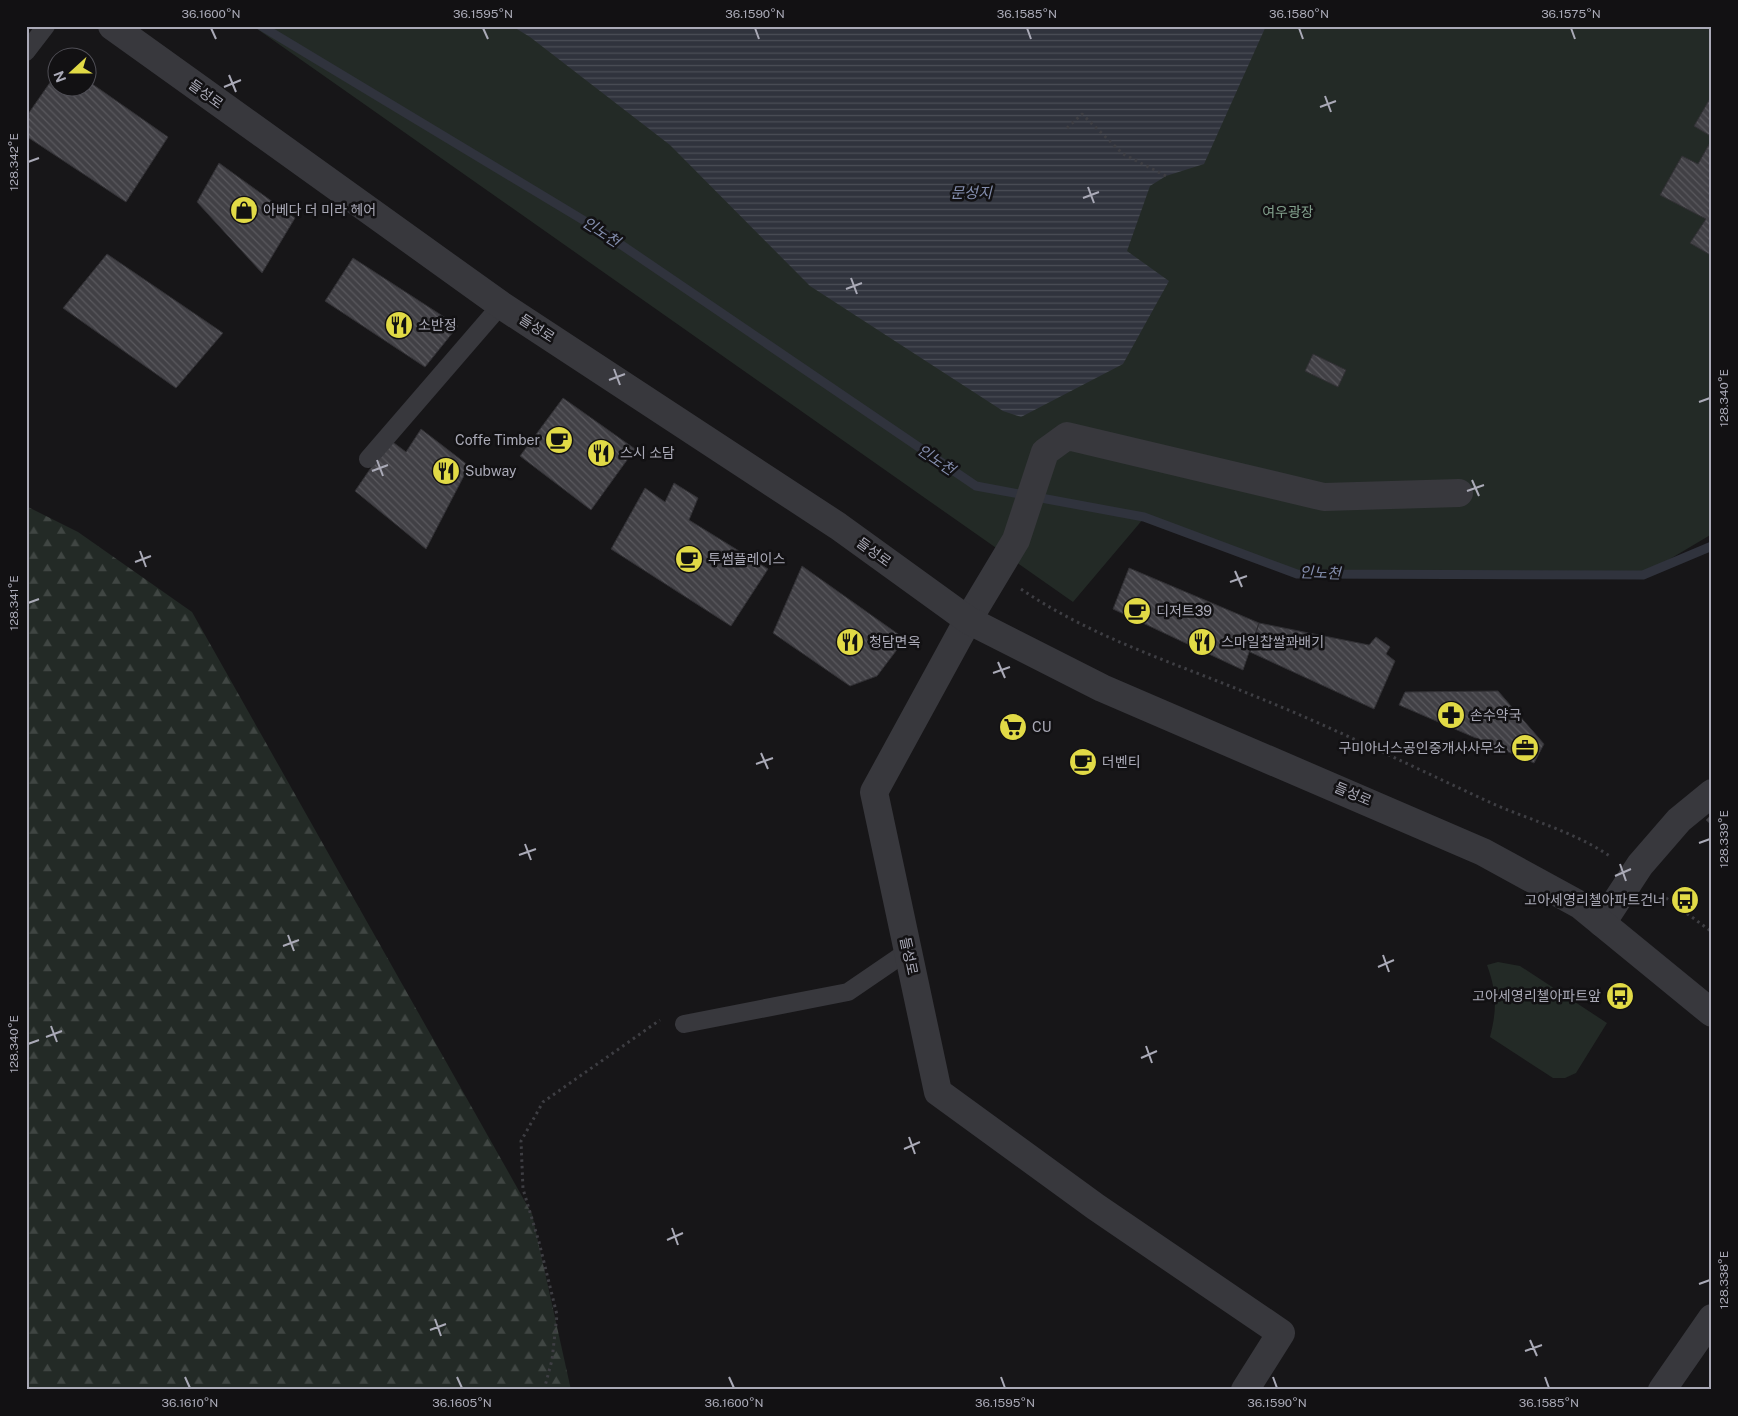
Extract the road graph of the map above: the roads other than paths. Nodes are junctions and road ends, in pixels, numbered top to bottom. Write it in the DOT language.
graph roads {
  1 [pos="46,26"];
  2 [pos="112,26"];
  3 [pos="26,52"];
  4 [pos="501,305"];
  5 [pos="368,459"];
  6 [pos="1459,493"];
  7 [pos="968,620"];
  8 [pos="1712,793"];
  9 [pos="1602,923"];
  10 [pos="908,951"];
  11 [pos="1712,1013"];
  12 [pos="684,1024"];
  13 [pos="1712,1318"];
  14 [pos="1245,1390"];
  15 [pos="1662,1390"];
  1 -- 3 [label="lane"];
  2 -- 4 [label="street, 들성로"];
  4 -- 5 [label="lane"];
  4 -- 7 [label="street, 들성로"];
  6 -- 7 [label="street"];
  7 -- 9 [label="street, 들성로"];
  7 -- 10 [label="street, 들성로"];
  8 -- 9 [label="street"];
  9 -- 11 [label="street, 들성로"];
  10 -- 12 [label="lane"];
  10 -- 14 [label="street, 들성로"];
  13 -- 15 [label="street"];
}
